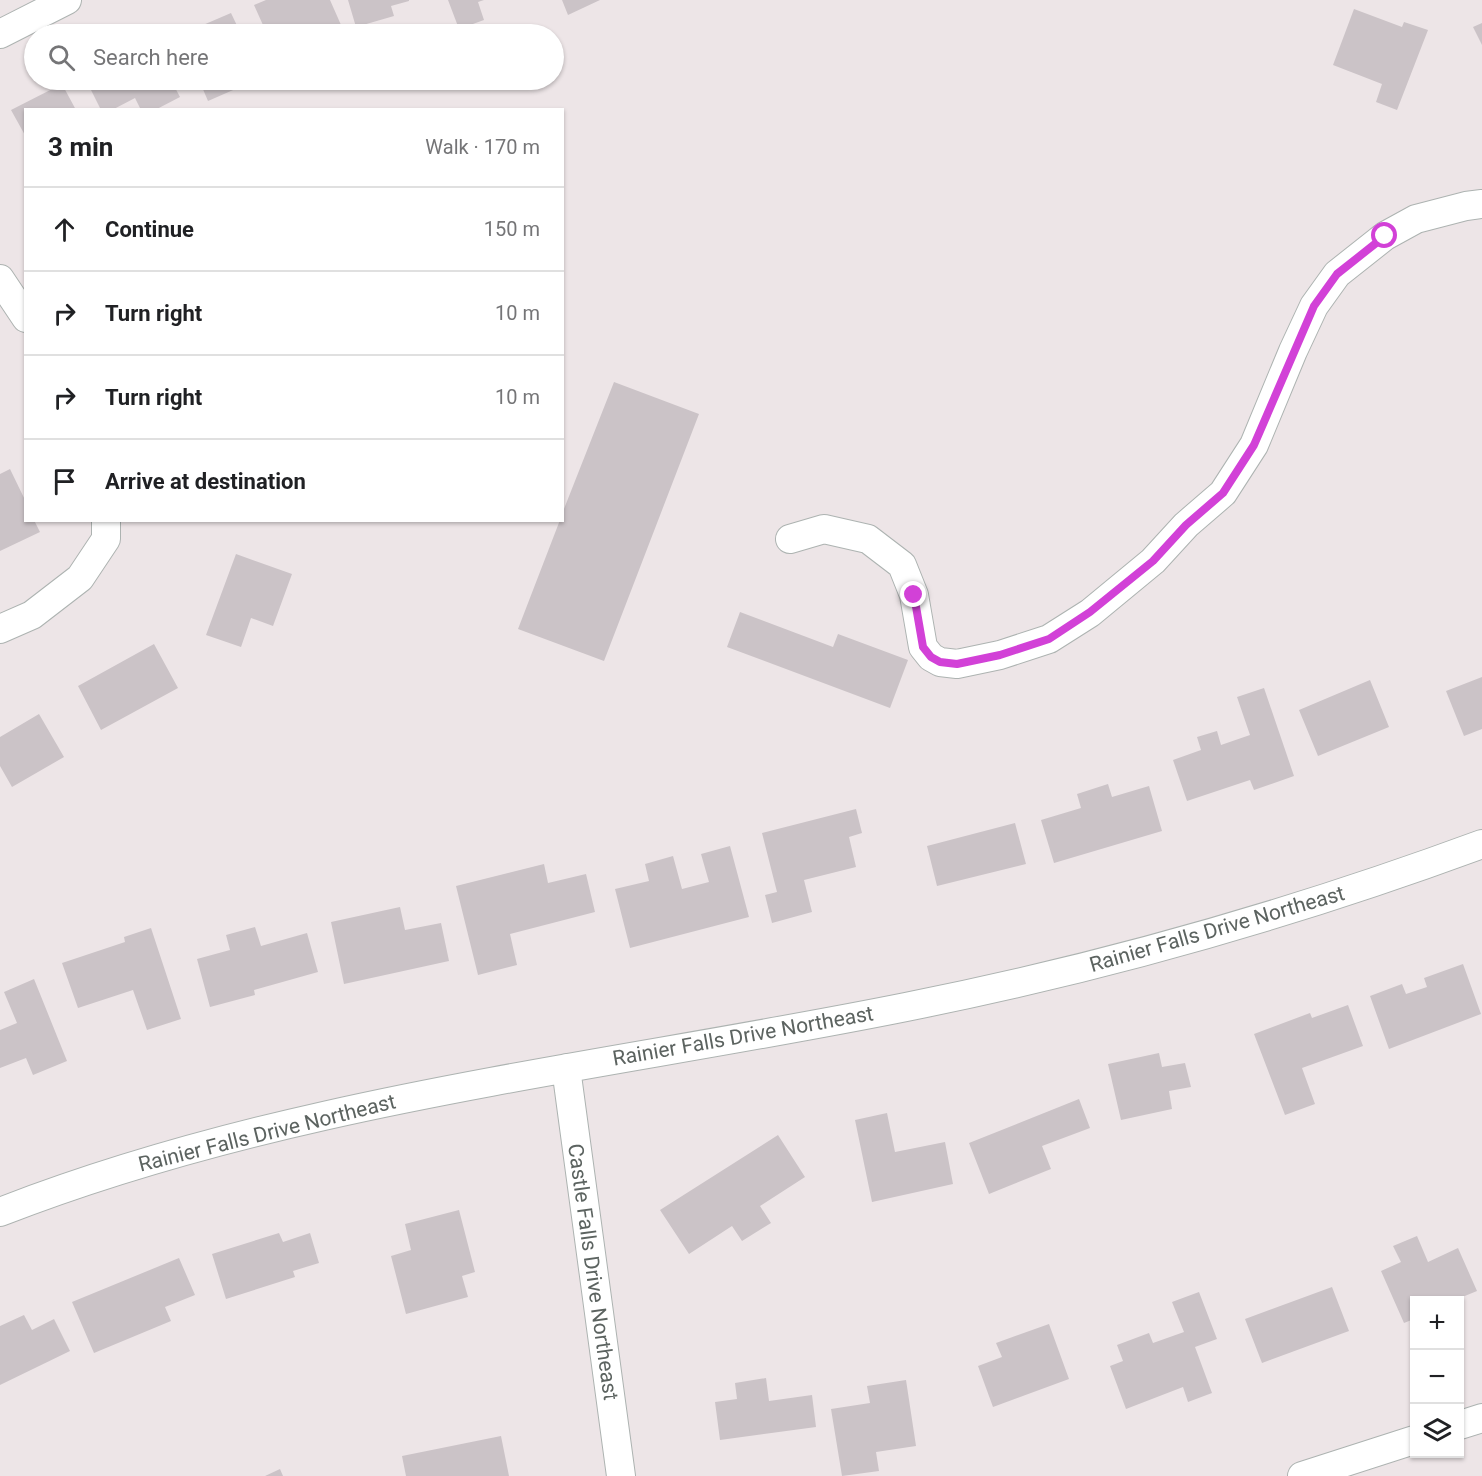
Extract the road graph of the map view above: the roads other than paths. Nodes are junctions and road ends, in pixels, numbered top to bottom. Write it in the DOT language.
graph roads {
  1 [pos="67,0"];
  2 [pos="0,34"];
  3 [pos="1482,204"];
  4 [pos="0,279"];
  5 [pos="24,315"];
  6 [pos="106,522"];
  7 [pos="790,539"];
  8 [pos="0,629"];
  9 [pos="1482,844"];
  10 [pos="566,1068"];
  11 [pos="0,1212"];
  12 [pos="1482,1418"];
  13 [pos="1464,1424"];
  14 [pos="1410,1441"];
  15 [pos="621,1476"];
  16 [pos="1302,1476"];
  1 -- 2 [label="street"];
  3 -- 7 [label="street"];
  4 -- 5 [label="street"];
  6 -- 8 [label="street"];
  9 -- 10 [label="street, Rainier Falls Drive Northeast"];
  10 -- 11 [label="street, Rainier Falls Drive Northeast"];
  10 -- 15 [label="street, Castle Falls Drive Northeast"];
  12 -- 13 [label="street"];
  14 -- 16 [label="street"];
}
